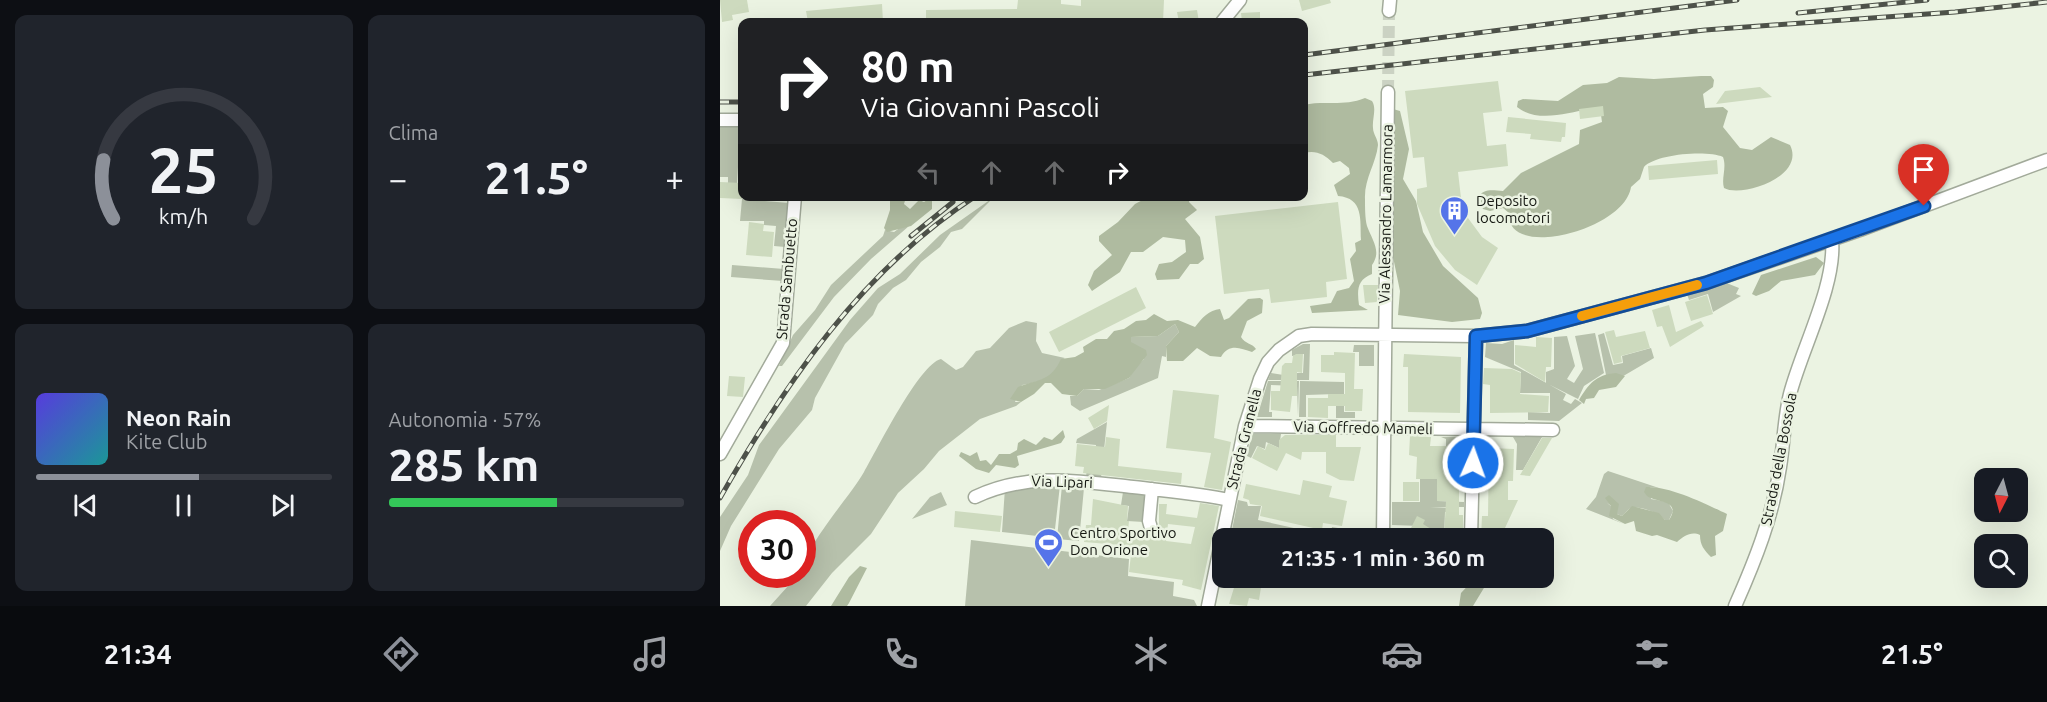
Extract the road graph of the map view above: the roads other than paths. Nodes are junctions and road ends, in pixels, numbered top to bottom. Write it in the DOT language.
graph roads {
  1 [pos="1240,0"];
  2 [pos="1225,18"];
  3 [pos="1388,92"];
  4 [pos="720,120"];
  5 [pos="738,120"];
  6 [pos="2047,160"];
  7 [pos="795,201"];
  8 [pos="1833,240"];
  9 [pos="1384,335"];
  10 [pos="1476,336"];
  11 [pos="1245,426"];
  12 [pos="1384,428"];
  13 [pos="1474,429"];
  14 [pos="1553,430"];
  15 [pos="720,454"];
  16 [pos="1152,489"];
  17 [pos="975,496"];
  18 [pos="1229,500"];
  19 [pos="1151,528"];
  20 [pos="1383,528"];
  21 [pos="1471,528"];
  22 [pos="1208,606"];
  23 [pos="1735,606"];
  1 -- 2 [label="street"];
  3 -- 9 [label="street, Via Alessandro Lamarmora"];
  4 -- 5 [label="street"];
  6 -- 8 [label="street, Strada Granella"];
  7 -- 15 [label="street, Strada Sambuetto"];
  8 -- 10 [label="street, Strada Granella"];
  8 -- 23 [label="street, Strada della Bossola"];
  9 -- 10 [label="street, Strada Granella"];
  9 -- 11 [label="street, Strada Granella"];
  9 -- 12 [label="street, Via Alessandro Lamarmora"];
  10 -- 13 [label="street"];
  11 -- 12 [label="street, Via Goffredo Mameli"];
  11 -- 18 [label="street, Strada Granella"];
  12 -- 13 [label="street, Via Goffredo Mameli"];
  12 -- 20 [label="street, Via Alessandro Lamarmora"];
  13 -- 14 [label="street, Via Goffredo Mameli"];
  13 -- 21 [label="street"];
  16 -- 17 [label="street, Via Lipari"];
  16 -- 18 [label="street, Via Lipari"];
  16 -- 19 [label="street"];
  18 -- 22 [label="street, Strada Granella"];
}
